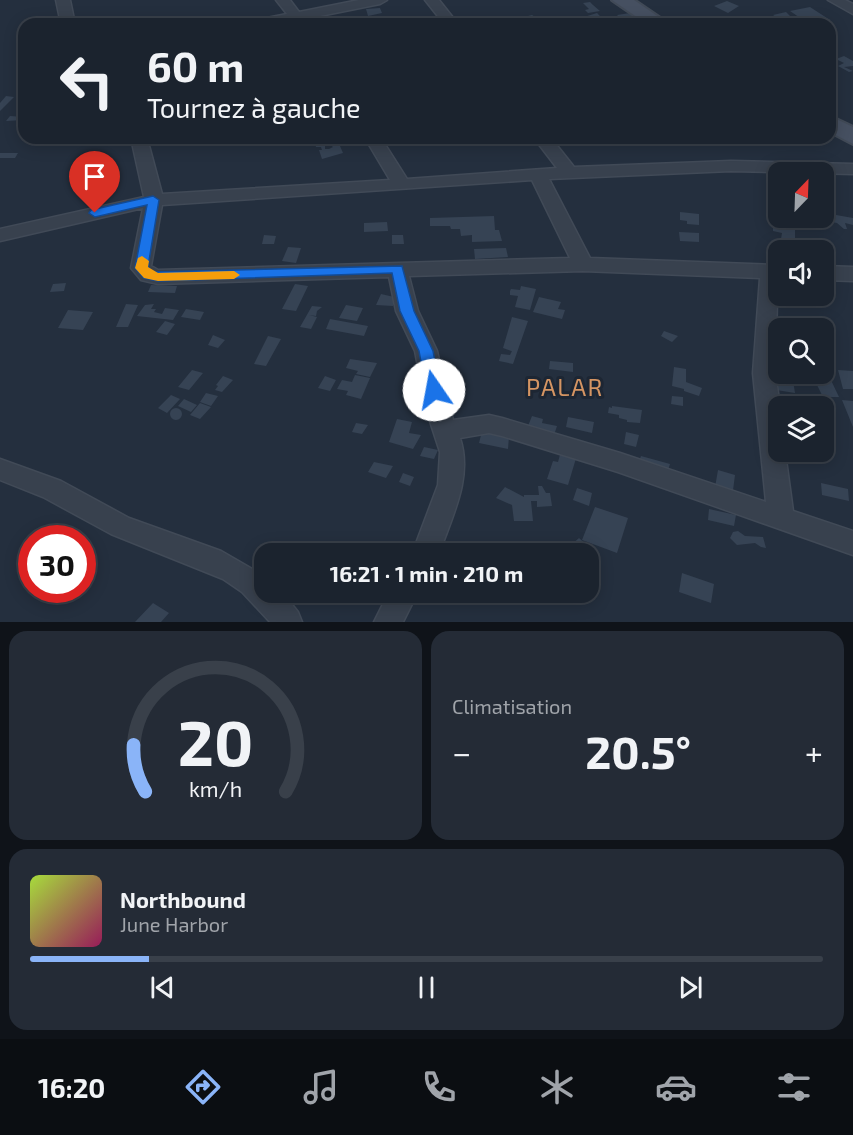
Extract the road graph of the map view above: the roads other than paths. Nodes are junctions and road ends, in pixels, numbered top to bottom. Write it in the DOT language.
graph roads {
  1 [pos="63,0"];
  2 [pos="283,0"];
  3 [pos="380,0"];
  4 [pos="432,0"];
  5 [pos="621,0"];
  6 [pos="835,0"];
  7 [pos="853,10"];
  8 [pos="67,18"];
  9 [pos="298,18"];
  10 [pos="311,18"];
  11 [pos="447,18"];
  12 [pos="648,18"];
  13 [pos="836,127"];
  14 [pos="853,137"];
  15 [pos="140,144"];
  16 [pos="376,144"];
  17 [pos="547,144"];
  18 [pos="853,169"];
  19 [pos="569,172"];
  20 [pos="538,175"];
  21 [pos="402,185"];
  22 [pos="153,200"];
  23 [pos="0,235"];
  24 [pos="583,264"];
  25 [pos="397,269"];
  26 [pos="768,272"];
  27 [pos="834,273"];
  28 [pos="853,274"];
  29 [pos="771,306"];
  30 [pos="445,431"];
  31 [pos="0,469"];
  32 [pos="781,519"];
  33 [pos="429,543"];
  34 [pos="853,543"];
  35 [pos="398,603"];
  36 [pos="288,622"];
  37 [pos="388,622"];
  1 -- 8 [label="street"];
  2 -- 9 [label="street"];
  3 -- 10 [label="street"];
  4 -- 11 [label="street"];
  5 -- 12 [label="street"];
  6 -- 7 [label="street"];
  13 -- 14 [label="street"];
  15 -- 22 [label="street"];
  16 -- 21 [label="street"];
  17 -- 19 [label="street"];
  18 -- 19 [label="street"];
  19 -- 20 [label="street"];
  20 -- 21 [label="street"];
  20 -- 24 [label="street"];
  21 -- 22 [label="street"];
  22 -- 23 [label="street"];
  22 -- 25 [label="street"];
  24 -- 25 [label="street"];
  24 -- 26 [label="street"];
  25 -- 30 [label="street"];
  27 -- 28 [label="street"];
  29 -- 32 [label="street"];
  30 -- 32 [label="street"];
  30 -- 33 [label="street"];
  31 -- 36 [label="street"];
  32 -- 34 [label="street"];
  35 -- 37 [label="street"];
}
